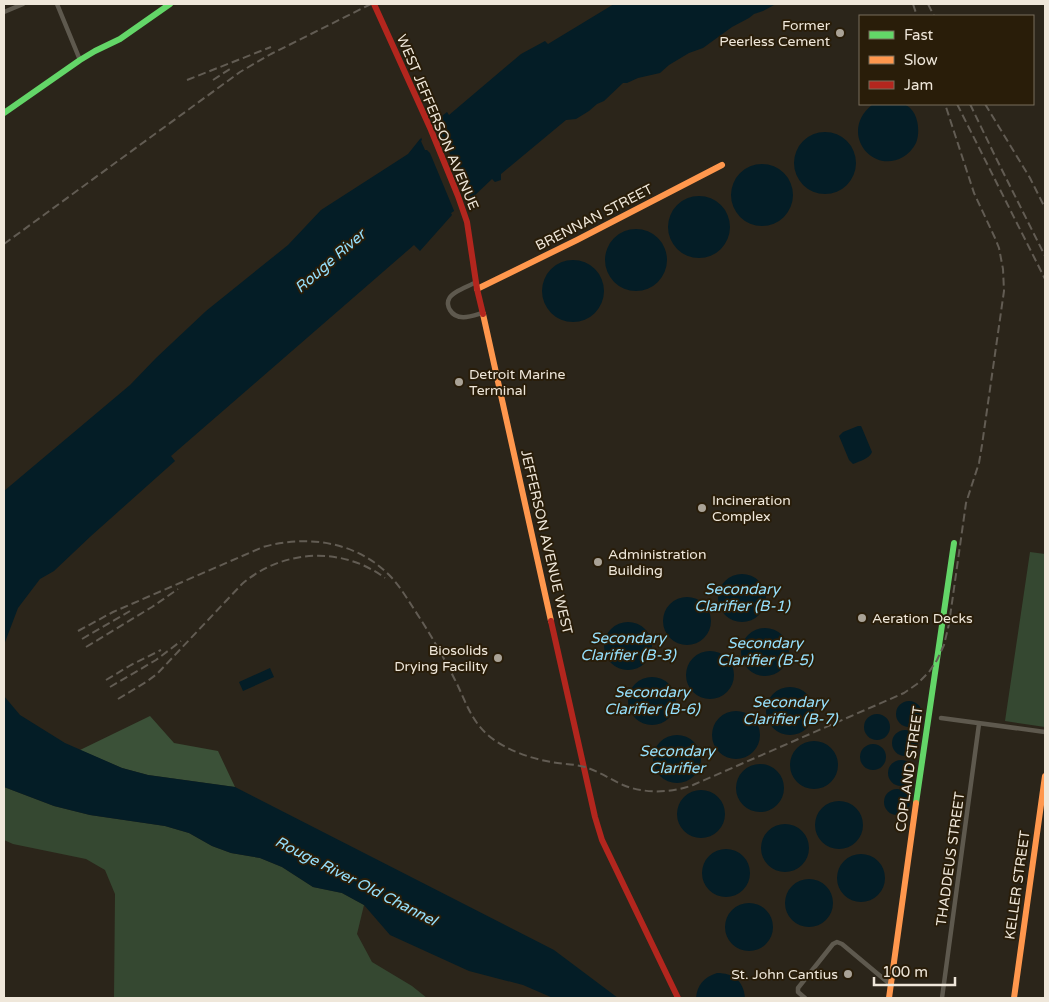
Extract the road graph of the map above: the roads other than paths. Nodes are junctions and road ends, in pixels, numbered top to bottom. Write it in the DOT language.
graph roads {
  1 [pos="23,4"];
  2 [pos="57,4"];
  3 [pos="170,4"];
  4 [pos="374,4"];
  5 [pos="4,12"];
  6 [pos="80,60"];
  7 [pos="4,113"];
  8 [pos="722,165"];
  9 [pos="477,286"];
  10 [pos="482,313"];
  11 [pos="954,543"];
  12 [pos="941,718"];
  13 [pos="980,724"];
  14 [pos="1045,732"];
  15 [pos="1045,776"];
  16 [pos="891,985"];
  17 [pos="678,998"];
  18 [pos="805,998"];
  19 [pos="889,998"];
  20 [pos="942,998"];
  21 [pos="1014,998"];
  1 -- 5 [label="street"];
  2 -- 6 [label="street"];
  3 -- 6 [label="street"];
  4 -- 9 [label="street, WEST JEFFERSON AVENUE"];
  6 -- 7 [label="street"];
  8 -- 9 [label="street, BRENNAN STREET"];
  9 -- 10 [label="street, JEFFERSON AVENUE WEST"];
  9 -- 10 [label="street"];
  10 -- 17 [label="street, JEFFERSON AVENUE WEST"];
  11 -- 16 [label="street, COPLAND STREET"];
  12 -- 13 [label="street"];
  13 -- 14 [label="street"];
  13 -- 20 [label="street, THADDEUS STREET"];
  15 -- 21 [label="street, KELLER STREET"];
  16 -- 18 [label="street"];
  16 -- 19 [label="street, COPLAND STREET"];
}
